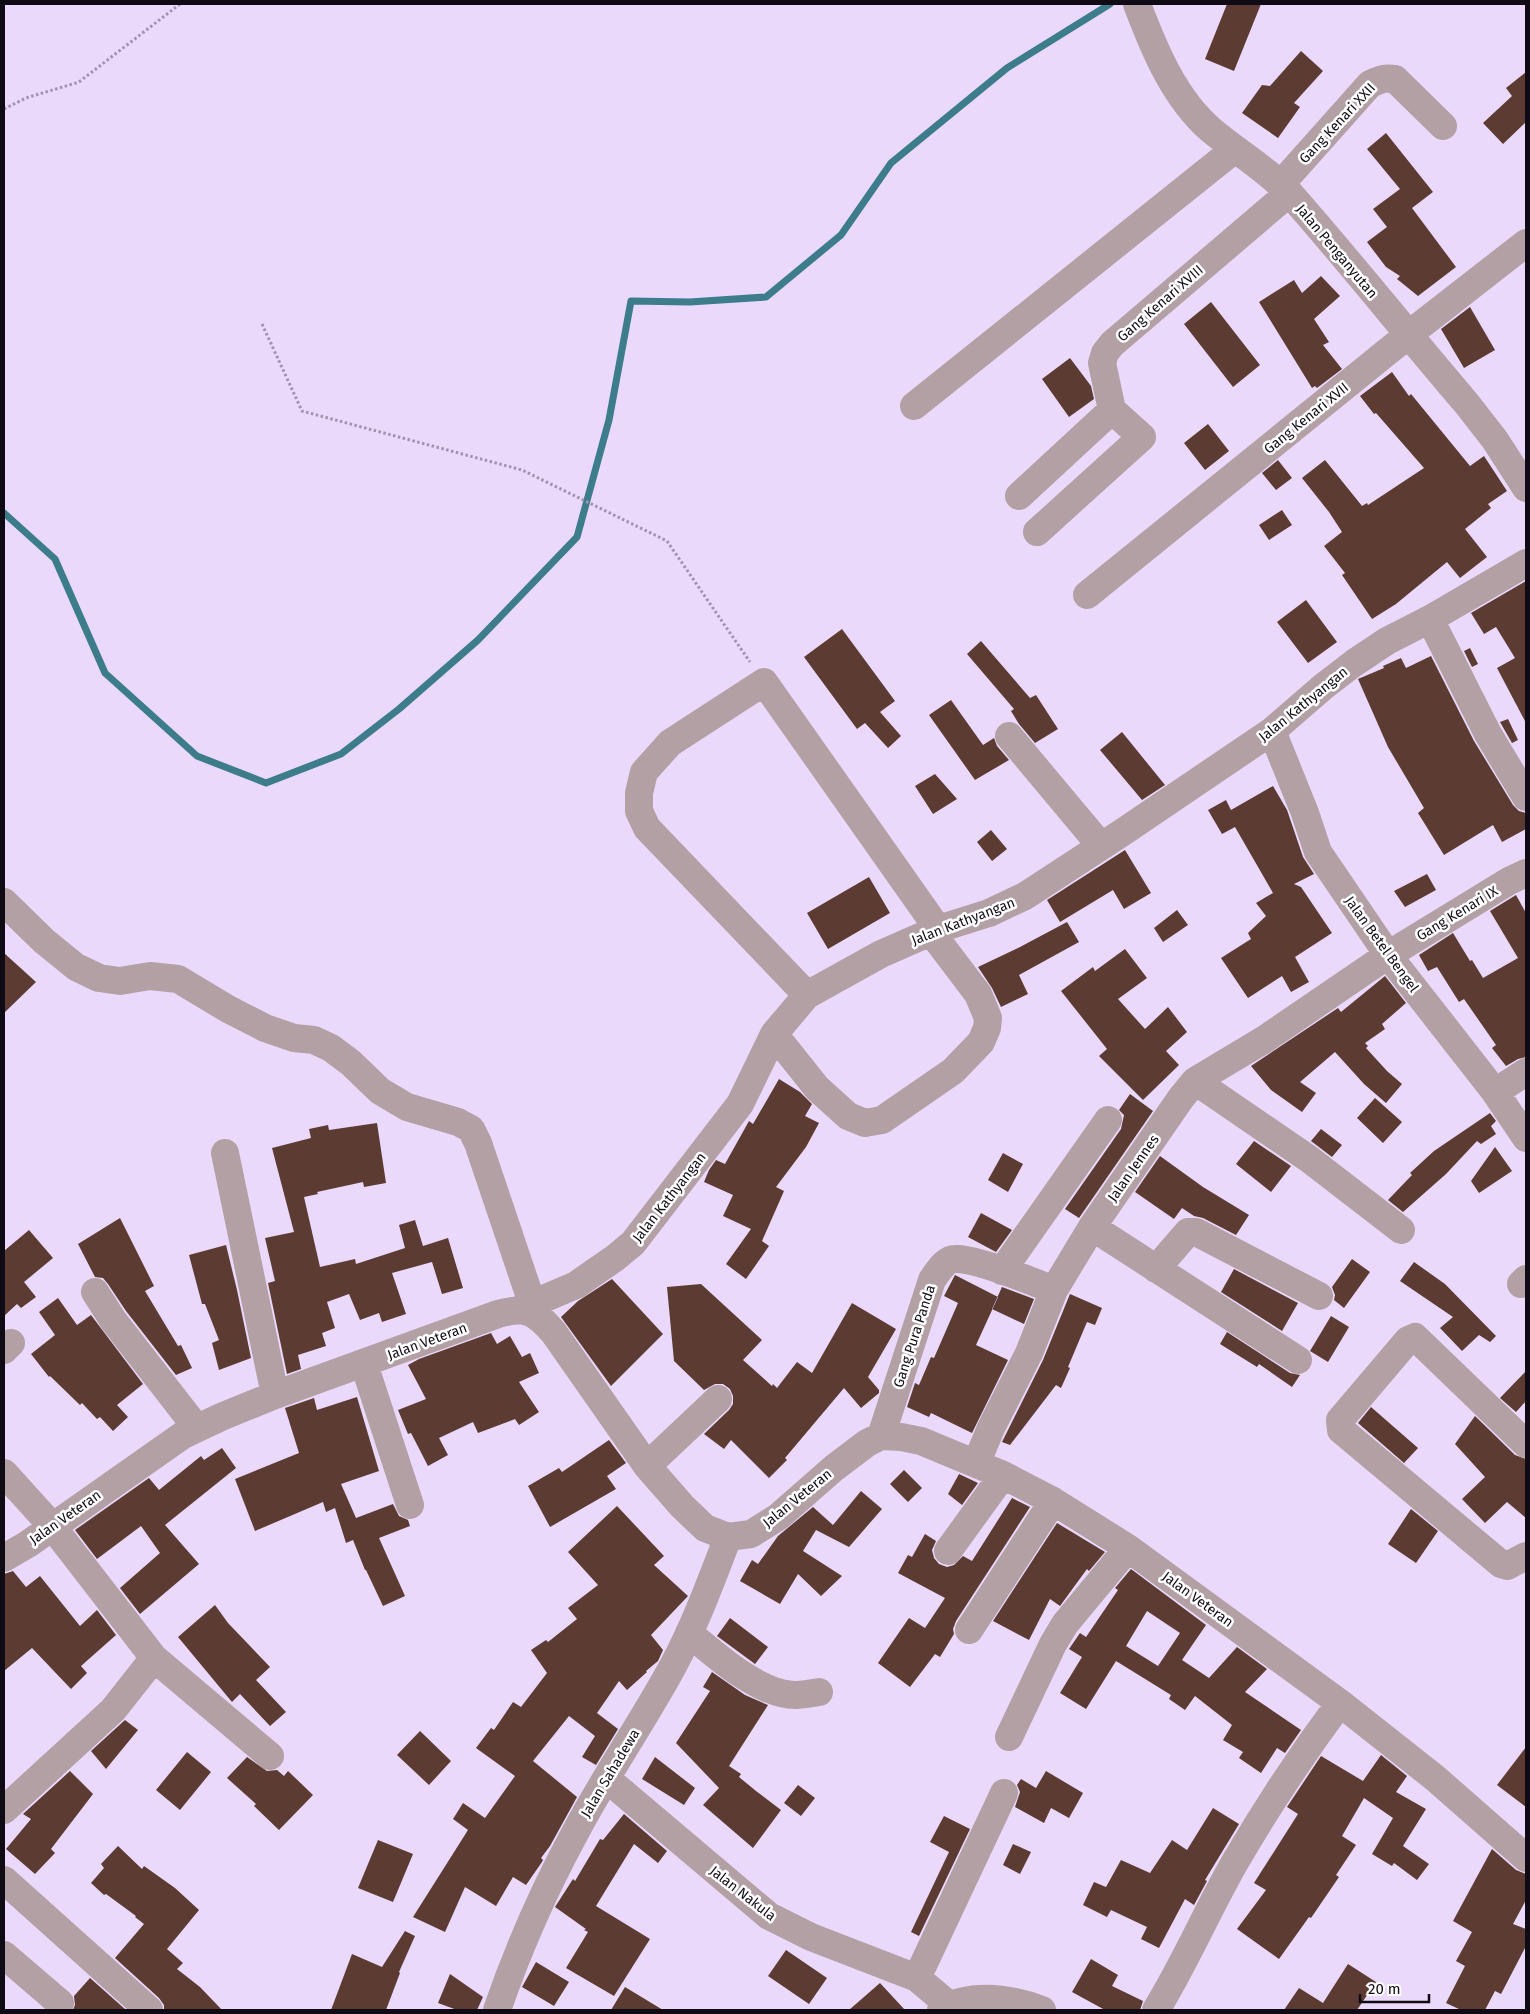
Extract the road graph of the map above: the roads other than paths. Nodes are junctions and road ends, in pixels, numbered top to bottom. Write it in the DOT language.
graph roads {
  1 [pos="1141,13"];
  2 [pos="1443,126"];
  3 [pos="1235,149"];
  4 [pos="1284,189"];
  5 [pos="1526,243"];
  6 [pos="1408,335"];
  7 [pos="914,406"];
  8 [pos="1112,410"];
  9 [pos="1526,488"];
  10 [pos="1019,496"];
  11 [pos="1037,532"];
  12 [pos="1526,563"];
  13 [pos="1087,596"];
  14 [pos="1430,620"];
  15 [pos="1272,731"];
  16 [pos="1009,736"];
  17 [pos="1526,797"];
  18 [pos="1101,846"];
  19 [pos="1526,873"];
  20 [pos="4,902"];
  21 [pos="935,931"];
  22 [pos="1388,955"];
  23 [pos="806,994"];
  24 [pos="774,1034"];
  25 [pos="1526,1072"];
  26 [pos="1195,1082"];
  27 [pos="1495,1092"];
  28 [pos="1108,1120"];
  29 [pos="1526,1138"];
  30 [pos="225,1153"];
  31 [pos="1092,1226"];
  32 [pos="1402,1230"];
  33 [pos="1156,1269"];
  34 [pos="1002,1271"];
  35 [pos="1054,1290"];
  36 [pos="95,1292"];
  37 [pos="1319,1296"];
  38 [pos="526,1306"];
  39 [pos="1298,1360"];
  40 [pos="364,1364"];
  41 [pos="276,1396"];
  42 [pos="718,1399"];
  43 [pos="196,1427"];
  44 [pos="881,1436"];
  45 [pos="1526,1444"];
  46 [pos="976,1464"];
  47 [pos="647,1466"];
  48 [pos="4,1473"];
  49 [pos="1003,1476"];
  50 [pos="1053,1501"];
  51 [pos="410,1506"];
  52 [pos="52,1526"];
  53 [pos="728,1537"];
  54 [pos="1128,1548"];
  55 [pos="948,1551"];
  56 [pos="1526,1556"];
  57 [pos="4,1558"];
  58 [pos="969,1630"];
  59 [pos="689,1633"];
  60 [pos="154,1658"];
  61 [pos="819,1692"];
  62 [pos="1340,1703"];
  63 [pos="1009,1737"];
  64 [pos="270,1756"];
  65 [pos="607,1779"];
  66 [pos="1004,1793"];
  67 [pos="4,1810"];
  68 [pos="1526,1858"];
  69 [pos="4,1880"];
  70 [pos="4,1955"];
  71 [pos="917,1978"];
  72 [pos="60,2003"];
  73 [pos="945,2008"];
  74 [pos="149,2010"];
  75 [pos="497,2010"];
  76 [pos="1042,2010"];
  77 [pos="1156,2010"];
  1 -- 3 [label="street, Jalan Penganyutan"];
  2 -- 4 [label="street, Gang Kenari XXII"];
  3 -- 4 [label="street, Jalan Penganyutan"];
  3 -- 7 [label="street"];
  4 -- 6 [label="street, Jalan Penganyutan"];
  4 -- 8 [label="street, Gang Kenari XVIII"];
  5 -- 6 [label="street, Gang Kenari XVII"];
  6 -- 9 [label="street, Jalan Penganyutan"];
  6 -- 13 [label="street, Gang Kenari XVII"];
  8 -- 10 [label="street"];
  8 -- 11 [label="street"];
  12 -- 14 [label="street, Jalan Kathyangan"];
  14 -- 15 [label="street, Jalan Kathyangan"];
  14 -- 17 [label="street"];
  15 -- 18 [label="street, Jalan Kathyangan"];
  15 -- 22 [label="street, Jalan Betel Bengel"];
  16 -- 18 [label="street"];
  18 -- 21 [label="street, Jalan Kathyangan"];
  19 -- 22 [label="street, Gang Kenari IX"];
  20 -- 38 [label="street"];
  21 -- 23 [label="street, Jalan Kathyangan"];
  21 -- 23 [label="street"];
  21 -- 24 [label="street"];
  22 -- 26 [label="street, Jalan Jennes"];
  22 -- 27 [label="street, Jalan Betel Bengel"];
  23 -- 24 [label="street, Jalan Kathyangan"];
  24 -- 38 [label="street, Jalan Kathyangan"];
  25 -- 27 [label="street"];
  26 -- 31 [label="street, Jalan Jennes"];
  26 -- 32 [label="street"];
  27 -- 29 [label="street, Jalan Betel Bengel"];
  28 -- 34 [label="street"];
  30 -- 41 [label="street"];
  31 -- 33 [label="street"];
  31 -- 35 [label="street, Jalan Jennes"];
  33 -- 37 [label="street"];
  33 -- 39 [label="street"];
  34 -- 35 [label="street, Gang Pura Panda"];
  34 -- 44 [label="street, Gang Pura Panda"];
  35 -- 46 [label="street, Jalan Jennes"];
  36 -- 43 [label="street"];
  38 -- 40 [label="street, Jalan Veteran"];
  38 -- 47 [label="street"];
  40 -- 41 [label="street, Jalan Veteran"];
  40 -- 51 [label="street"];
  41 -- 43 [label="street, Jalan Veteran"];
  42 -- 47 [label="street"];
  43 -- 52 [label="street, Jalan Veteran"];
  44 -- 46 [label="street, Jalan Veteran"];
  44 -- 53 [label="street, Jalan Veteran"];
  45 -- 56 [label="street"];
  46 -- 49 [label="street, Jalan Veteran"];
  47 -- 53 [label="street"];
  48 -- 52 [label="street"];
  49 -- 50 [label="street, Jalan Veteran"];
  49 -- 55 [label="street"];
  50 -- 54 [label="street, Jalan Veteran"];
  50 -- 58 [label="street"];
  52 -- 57 [label="street, Jalan Veteran"];
  52 -- 60 [label="street"];
  53 -- 59 [label="street, Jalan Sahadewa"];
  54 -- 62 [label="street, Jalan Veteran"];
  54 -- 63 [label="street"];
  59 -- 61 [label="street"];
  59 -- 65 [label="street, Jalan Sahadewa"];
  60 -- 64 [label="street"];
  60 -- 67 [label="street"];
  62 -- 68 [label="street, Jalan Veteran"];
  62 -- 77 [label="street"];
  65 -- 71 [label="street, Jalan Nakula"];
  65 -- 75 [label="street, Jalan Sahadewa"];
  66 -- 71 [label="street"];
  69 -- 74 [label="street"];
  70 -- 72 [label="street"];
  71 -- 73 [label="street, Jalan Nakula"];
  73 -- 76 [label="street"];
}
